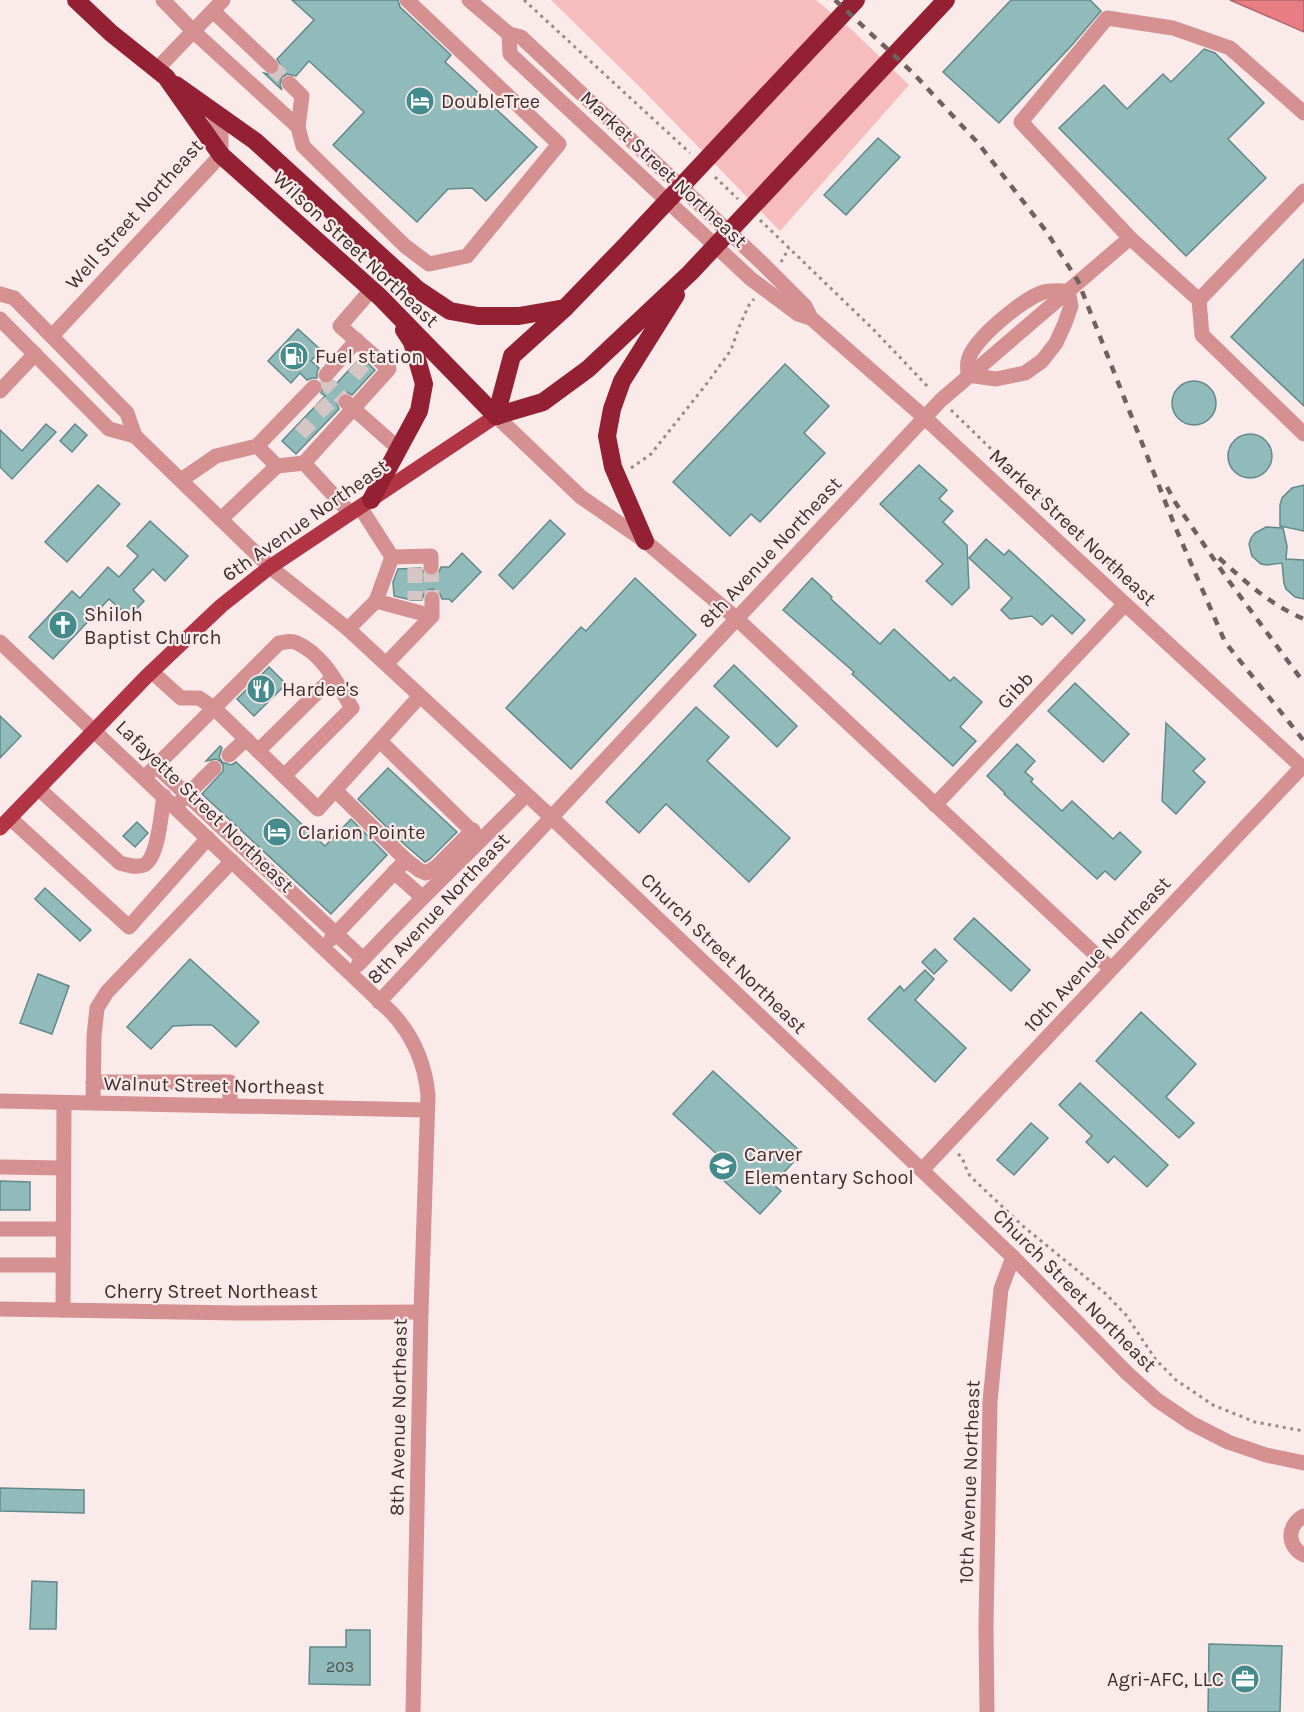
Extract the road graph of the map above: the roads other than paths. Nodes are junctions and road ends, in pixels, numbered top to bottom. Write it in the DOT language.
graph roads {
  1 [pos="76,0"];
  2 [pos="163,0"];
  3 [pos="407,0"];
  4 [pos="469,0"];
  5 [pos="856,0"];
  6 [pos="946,0"];
  7 [pos="218,6"];
  8 [pos="193,31"];
  9 [pos="509,34"];
  10 [pos="271,66"];
  11 [pos="161,74"];
  12 [pos="289,83"];
  13 [pos="212,110"];
  14 [pos="1304,112"];
  15 [pos="298,127"];
  16 [pos="221,155"];
  17 [pos="1304,191"];
  18 [pos="1130,238"];
  19 [pos="690,273"];
  20 [pos="1068,291"];
  21 [pos="376,293"];
  22 [pos="0,294"];
  23 [pos="1199,300"];
  24 [pos="566,308"];
  25 [pos="811,318"];
  26 [pos="0,319"];
  27 [pos="52,336"];
  28 [pos="357,340"];
  29 [pos="35,354"];
  30 [pos="326,375"];
  31 [pos="968,375"];
  32 [pos="0,391"];
  33 [pos="314,394"];
  34 [pos="350,405"];
  35 [pos="496,416"];
  36 [pos="924,417"];
  37 [pos="1304,434"];
  38 [pos="135,436"];
  39 [pos="256,446"];
  40 [pos="399,449"];
  41 [pos="304,464"];
  42 [pos="277,466"];
  43 [pos="181,480"];
  44 [pos="360,507"];
  45 [pos="221,519"];
  46 [pos="645,541"];
  47 [pos="392,557"];
  48 [pos="270,567"];
  49 [pos="431,567"];
  50 [pos="432,599"];
  51 [pos="376,601"];
  52 [pos="1125,604"];
  53 [pos="432,616"];
  54 [pos="737,619"];
  55 [pos="348,629"];
  56 [pos="0,642"];
  57 [pos="387,663"];
  58 [pos="152,672"];
  59 [pos="333,677"];
  60 [pos="420,696"];
  61 [pos="214,708"];
  62 [pos="96,731"];
  63 [pos="246,739"];
  64 [pos="380,741"];
  65 [pos="258,751"];
  66 [pos="229,755"];
  67 [pos="156,766"];
  68 [pos="214,768"];
  69 [pos="1303,768"];
  70 [pos="284,776"];
  71 [pos="144,778"];
  72 [pos="39,789"];
  73 [pos="335,790"];
  74 [pos="187,795"];
  75 [pos="526,795"];
  76 [pos="169,801"];
  77 [pos="935,805"];
  78 [pos="551,817"];
  79 [pos="5,823"];
  80 [pos="477,835"];
  81 [pos="207,838"];
  82 [pos="406,860"];
  83 [pos="232,861"];
  84 [pos="394,872"];
  85 [pos="422,897"];
  86 [pos="336,933"];
  87 [pos="323,948"];
  88 [pos="363,959"];
  89 [pos="1111,969"];
  90 [pos="350,974"];
  91 [pos="379,1002"];
  92 [pos="93,1083"];
  93 [pos="0,1101"];
  94 [pos="64,1102"];
  95 [pos="93,1103"];
  96 [pos="230,1106"];
  97 [pos="427,1110"];
  98 [pos="0,1167"];
  99 [pos="63,1168"];
  100 [pos="922,1170"];
  101 [pos="0,1229"];
  102 [pos="63,1229"];
  103 [pos="1013,1257"];
  104 [pos="0,1265"];
  105 [pos="63,1265"];
  106 [pos="0,1309"];
  107 [pos="63,1310"];
  108 [pos="421,1312"];
  109 [pos="1304,1463"];
  110 [pos="1304,1516"];
  111 [pos="1304,1555"];
  112 [pos="413,1712"];
  113 [pos="987,1712"];
  1 -- 11 [label="highway, Wilson Street Northeast"];
  2 -- 8 [label="street"];
  3 -- 15 [label="street"];
  4 -- 9 [label="street, Market Street Northeast"];
  5 -- 24 [label="highway"];
  6 -- 19 [label="highway, 6th Avenue Northeast"];
  7 -- 8 [label="street"];
  7 -- 10 [label="street"];
  8 -- 11 [label="street"];
  8 -- 15 [label="street"];
  9 -- 25 [label="street, Market Street Northeast"];
  9 -- 25 [label="street, Market Street Northeast"];
  11 -- 13 [label="highway"];
  11 -- 16 [label="highway, Wilson Street Northeast"];
  12 -- 15 [label="street"];
  13 -- 16 [label="street, Well Street Northeast"];
  13 -- 24 [label="highway"];
  14 -- 18 [label="street"];
  16 -- 21 [label="highway, Wilson Street Northeast"];
  16 -- 27 [label="street, Well Street Northeast"];
  17 -- 23 [label="street"];
  18 -- 20 [label="street"];
  18 -- 23 [label="street"];
  19 -- 35 [label="highway, 6th Avenue Northeast"];
  19 -- 46 [label="highway"];
  20 -- 31 [label="street"];
  20 -- 31 [label="street"];
  21 -- 28 [label="street"];
  21 -- 35 [label="highway, Wilson Street Northeast"];
  21 -- 40 [label="highway"];
  22 -- 27 [label="street, Church Street Northeast"];
  23 -- 37 [label="street"];
  24 -- 35 [label="highway"];
  25 -- 36 [label="street, Market Street Northeast"];
  26 -- 29 [label="street, Church Street Northeast"];
  27 -- 38 [label="street, Church Street Northeast"];
  28 -- 30 [label="street"];
  28 -- 34 [label="street"];
  29 -- 32 [label="street"];
  29 -- 38 [label="street, Church Street Northeast"];
  31 -- 36 [label="street, 8th Avenue Northeast"];
  33 -- 39 [label="street"];
  34 -- 40 [label="street"];
  34 -- 41 [label="street"];
  35 -- 44 [label="main road, 6th Avenue Northeast"];
  35 -- 46 [label="street, Wilson Street Northeast"];
  36 -- 52 [label="street, Market Street Northeast"];
  36 -- 54 [label="street, 8th Avenue Northeast"];
  38 -- 43 [label="street, Church Street Northeast"];
  39 -- 42 [label="street"];
  39 -- 43 [label="street"];
  40 -- 44 [label="highway"];
  41 -- 42 [label="street"];
  41 -- 44 [label="street"];
  42 -- 45 [label="street"];
  43 -- 45 [label="street, Church Street Northeast"];
  44 -- 47 [label="street"];
  44 -- 48 [label="main road, 6th Avenue Northeast"];
  45 -- 48 [label="street, Church Street Northeast"];
  46 -- 54 [label="street, Wilson Street Northeast"];
  47 -- 49 [label="street"];
  47 -- 51 [label="street"];
  48 -- 55 [label="street, Church Street Northeast"];
  48 -- 58 [label="main road, 6th Avenue Northeast"];
  50 -- 53 [label="street"];
  51 -- 53 [label="street"];
  51 -- 55 [label="street"];
  52 -- 69 [label="street, Market Street Northeast"];
  52 -- 77 [label="street, Gibb"];
  53 -- 57 [label="street"];
  54 -- 77 [label="street, Wilson Street Northeast"];
  54 -- 78 [label="street, 8th Avenue Northeast"];
  55 -- 57 [label="street, Church Street Northeast"];
  56 -- 62 [label="street, Lafayette Street Northeast"];
  57 -- 60 [label="street, Church Street Northeast"];
  58 -- 61 [label="street"];
  58 -- 62 [label="main road, 6th Avenue Northeast"];
  59 -- 61 [label="street"];
  59 -- 65 [label="street"];
  59 -- 70 [label="street"];
  60 -- 64 [label="street"];
  60 -- 75 [label="street, Church Street Northeast"];
  61 -- 63 [label="street"];
  61 -- 67 [label="street"];
  62 -- 71 [label="street, Lafayette Street Northeast"];
  62 -- 72 [label="main road, 6th Avenue Northeast"];
  63 -- 65 [label="street"];
  63 -- 66 [label="street"];
  64 -- 73 [label="street"];
  64 -- 80 [label="street"];
  65 -- 70 [label="street"];
  67 -- 71 [label="street"];
  67 -- 74 [label="street"];
  68 -- 74 [label="street"];
  69 -- 89 [label="street, 10th Avenue Northeast"];
  70 -- 73 [label="street"];
  71 -- 76 [label="street, Lafayette Street Northeast"];
  72 -- 76 [label="street"];
  72 -- 79 [label="main road, 6th Avenue Northeast"];
  73 -- 82 [label="street"];
  74 -- 76 [label="street"];
  74 -- 86 [label="street"];
  75 -- 78 [label="street, Church Street Northeast"];
  75 -- 80 [label="street"];
  76 -- 81 [label="street, Lafayette Street Northeast"];
  77 -- 89 [label="street, Wilson Street Northeast"];
  78 -- 91 [label="street, 8th Avenue Northeast"];
  78 -- 100 [label="street, Church Street Northeast"];
  79 -- 81 [label="street"];
  80 -- 82 [label="street"];
  80 -- 85 [label="street"];
  81 -- 83 [label="street, Lafayette Street Northeast"];
  82 -- 84 [label="street"];
  83 -- 87 [label="street, Lafayette Street Northeast"];
  83 -- 92 [label="street"];
  84 -- 85 [label="street"];
  84 -- 86 [label="street"];
  85 -- 88 [label="street"];
  86 -- 87 [label="street"];
  86 -- 88 [label="street"];
  87 -- 90 [label="street, Lafayette Street Northeast"];
  88 -- 90 [label="street"];
  89 -- 100 [label="street, 10th Avenue Northeast"];
  90 -- 91 [label="street, Lafayette Street Northeast"];
  91 -- 97 [label="street, 8th Avenue Northeast"];
  92 -- 95 [label="street"];
  92 -- 96 [label="street"];
  93 -- 94 [label="street, Walnut Street Northeast"];
  94 -- 95 [label="street, Walnut Street Northeast"];
  94 -- 99 [label="street"];
  95 -- 96 [label="street, Walnut Street Northeast"];
  96 -- 97 [label="street, Walnut Street Northeast"];
  97 -- 108 [label="street, 8th Avenue Northeast"];
  98 -- 99 [label="street"];
  99 -- 102 [label="street"];
  100 -- 103 [label="street, Church Street Northeast"];
  101 -- 102 [label="street"];
  102 -- 105 [label="street"];
  103 -- 109 [label="street, Church Street Northeast"];
  103 -- 113 [label="street, 10th Avenue Northeast"];
  104 -- 105 [label="street"];
  105 -- 107 [label="street"];
  106 -- 107 [label="street, Cherry Street Northeast"];
  107 -- 108 [label="street, Cherry Street Northeast"];
  108 -- 112 [label="street, 8th Avenue Northeast"];
  110 -- 111 [label="street"];
}
